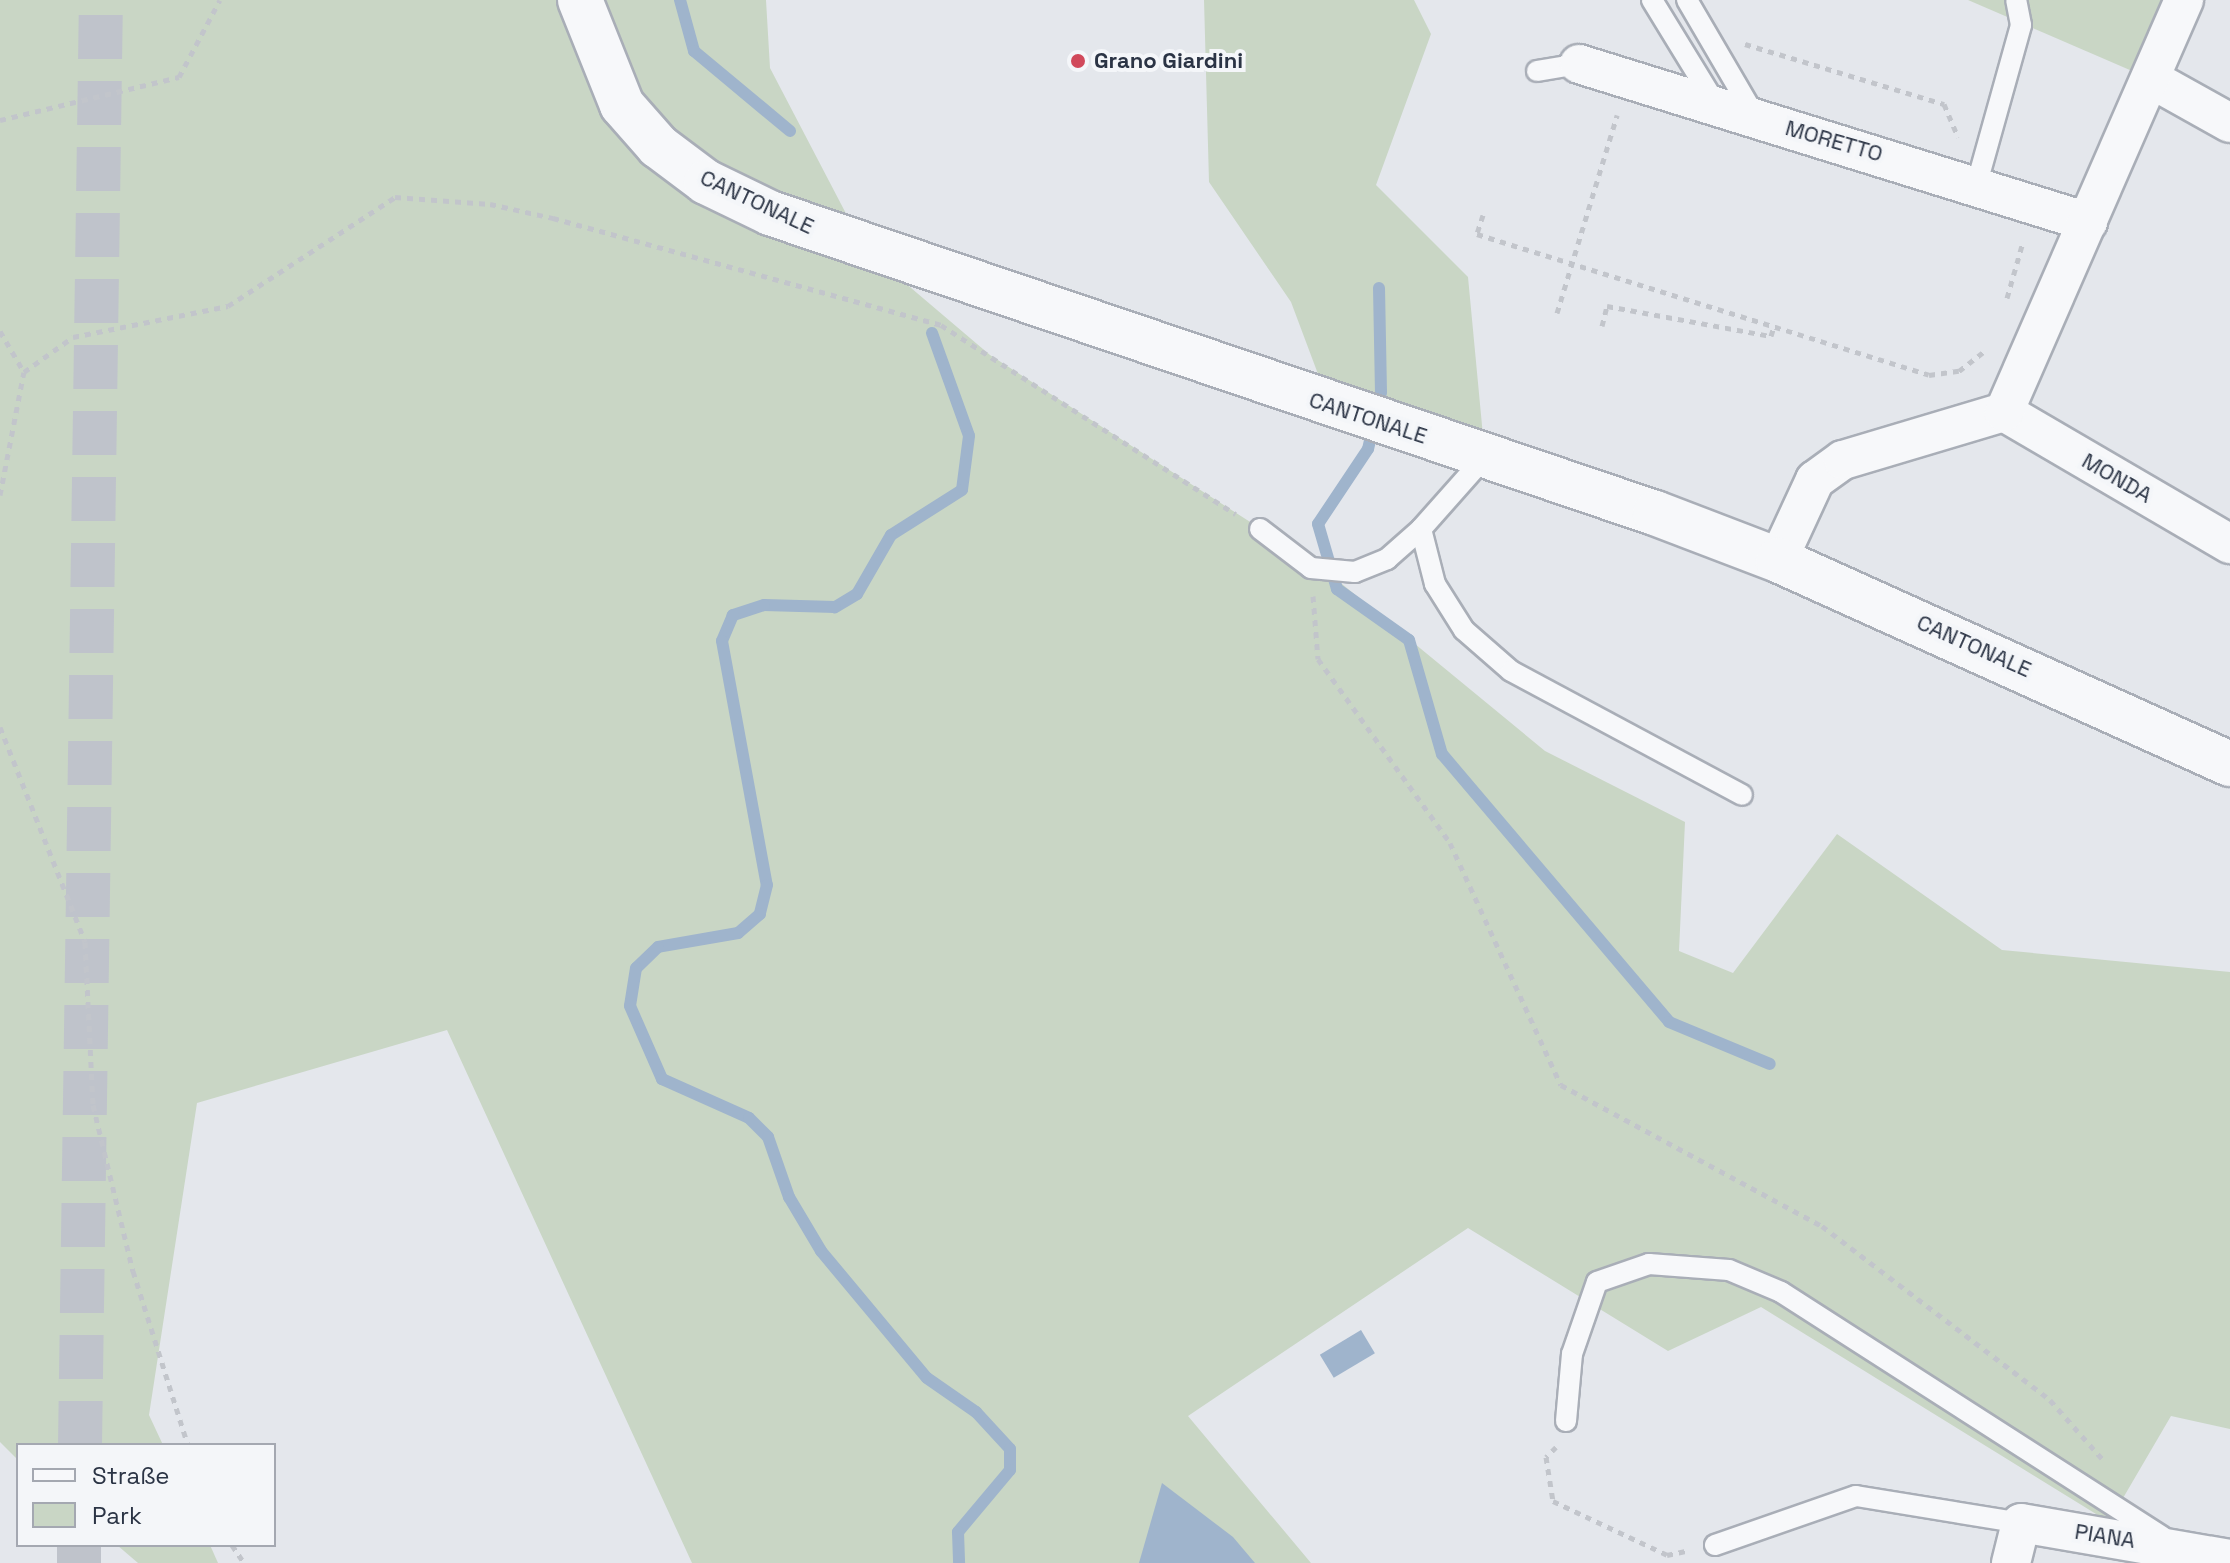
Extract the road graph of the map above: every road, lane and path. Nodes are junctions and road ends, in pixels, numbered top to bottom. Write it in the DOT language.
graph roads {
  1 [pos="220,0"];
  2 [pos="580,0"];
  3 [pos="1652,0"];
  4 [pos="1687,0"];
  5 [pos="2016,0"];
  6 [pos="2184,0"];
  7 [pos="1722,59"];
  8 [pos="1579,64"];
  9 [pos="1537,71"];
  10 [pos="2153,80"];
  11 [pos="1718,107"];
  12 [pos="1756,118"];
  13 [pos="0,120"];
  14 [pos="2230,123"];
  15 [pos="1610,137"];
  16 [pos="1977,183"];
  17 [pos="2034,203"];
  18 [pos="1483,215"];
  19 [pos="2088,222"];
  20 [pos="1572,262"];
  21 [pos="1557,313"];
  22 [pos="2003,314"];
  23 [pos="1602,326"];
  24 [pos="1774,326"];
  25 [pos="0,331"];
  26 [pos="1991,341"];
  27 [pos="24,372"];
  28 [pos="2004,412"];
  29 [pos="1485,457"];
  30 [pos="0,495"];
  31 [pos="1260,529"];
  32 [pos="1421,529"];
  33 [pos="2230,544"];
  34 [pos="1778,560"];
  35 [pos="1311,568"];
  36 [pos="0,727"];
  37 [pos="2230,764"];
  38 [pos="1742,795"];
  39 [pos="1566,1421"];
  40 [pos="187,1443"];
  41 [pos="2111,1469"];
  42 [pos="2021,1523"];
  43 [pos="1715,1545"];
  44 [pos="2178,1556"];
  45 [pos="2230,1559"];
  46 [pos="2011,1563"];
  1 -- 13 [label="path"];
  2 -- 29 [label="street, CANTONALE"];
  3 -- 11 [label="lane"];
  4 -- 7 [label="lane"];
  5 -- 16 [label="lane"];
  6 -- 10 [label="street"];
  7 -- 12 [label="lane"];
  7 -- 16 [label="path"];
  8 -- 9 [label="lane"];
  8 -- 11 [label="street, MORETTO"];
  10 -- 14 [label="street"];
  10 -- 19 [label="street"];
  11 -- 12 [label="street, MORETTO"];
  12 -- 16 [label="street, MORETTO"];
  15 -- 20 [label="path"];
  16 -- 17 [label="street, MORETTO"];
  17 -- 19 [label="street, MORETTO"];
  17 -- 22 [label="path"];
  18 -- 20 [label="path"];
  19 -- 28 [label="street"];
  20 -- 21 [label="path"];
  20 -- 24 [label="path"];
  23 -- 24 [label="path"];
  24 -- 26 [label="path"];
  25 -- 27 [label="path"];
  27 -- 30 [label="path"];
  27 -- 31 [label="path"];
  28 -- 33 [label="street, MONDA"];
  28 -- 34 [label="street"];
  29 -- 32 [label="lane"];
  29 -- 34 [label="street, CANTONALE"];
  31 -- 35 [label="lane"];
  32 -- 35 [label="lane"];
  32 -- 38 [label="lane"];
  34 -- 37 [label="street, CANTONALE"];
  35 -- 41 [label="path"];
  36 -- 40 [label="path"];
  39 -- 43 [label="path"];
  39 -- 44 [label="lane"];
  42 -- 43 [label="lane"];
  42 -- 44 [label="street, PIANA"];
  42 -- 46 [label="street"];
  44 -- 45 [label="street, PIANA"];
}
